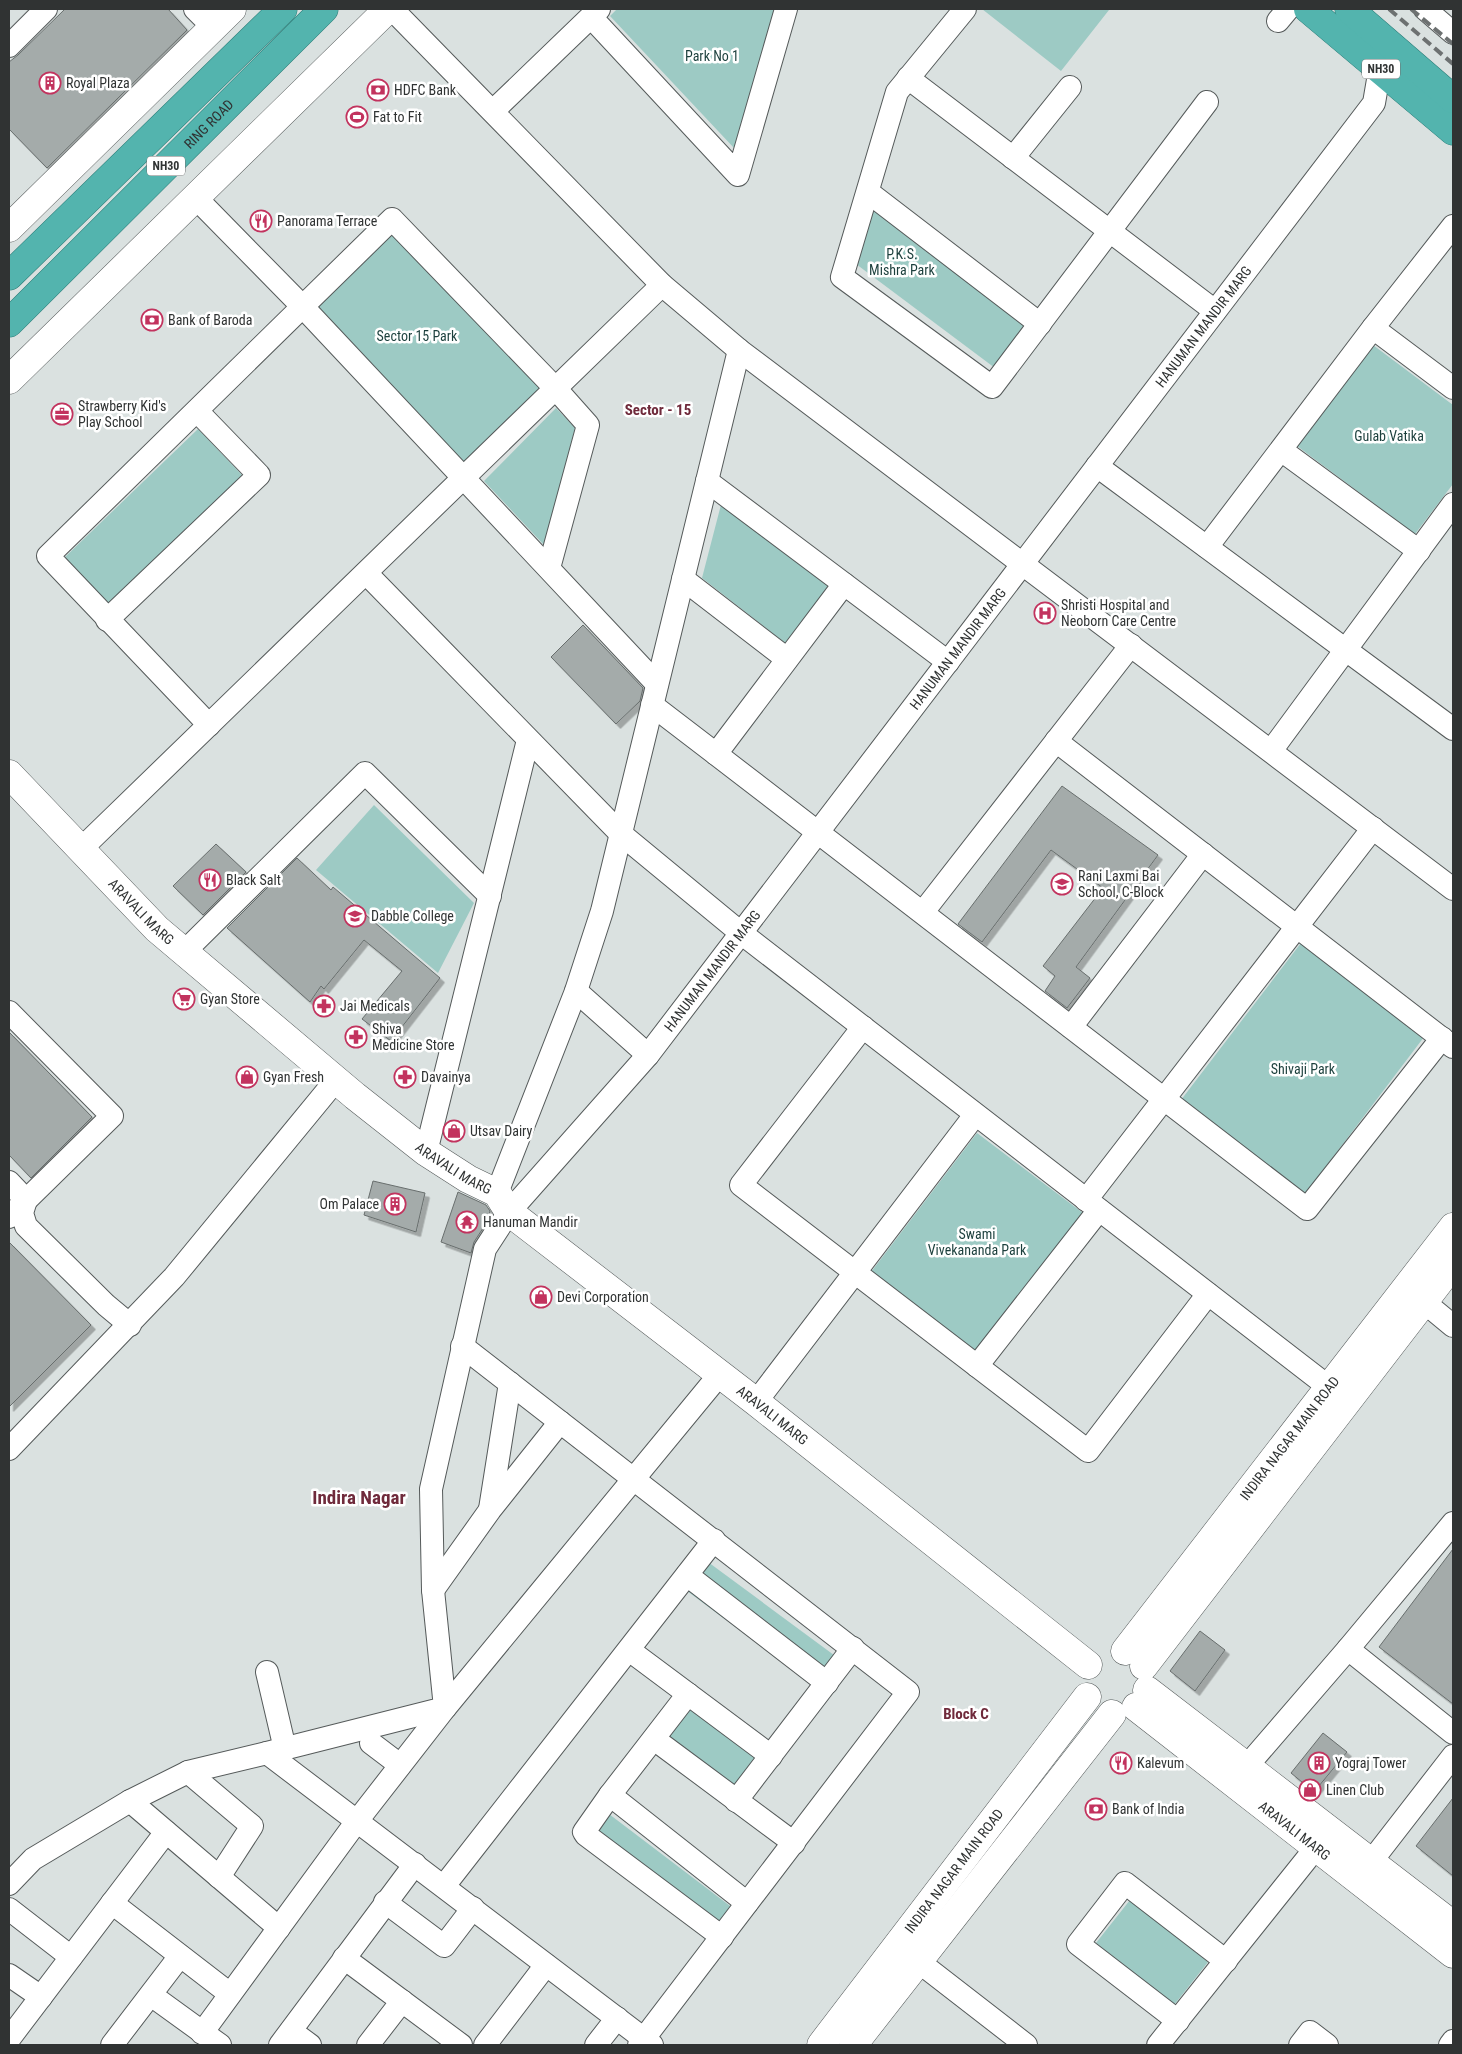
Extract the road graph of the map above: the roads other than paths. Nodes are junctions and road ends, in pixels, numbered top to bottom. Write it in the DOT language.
graph roads {
  1 [pos="283,9"];
  2 [pos="324,9"];
  3 [pos="388,9"];
  4 [pos="392,9"];
  5 [pos="786,9"];
  6 [pos="964,9"];
  7 [pos="1308,9"];
  8 [pos="1349,9"];
  9 [pos="1425,9"];
  10 [pos="42,10"];
  11 [pos="595,13"];
  12 [pos="213,15"];
  13 [pos="1453,33"];
  14 [pos="9,46"];
  15 [pos="1380,68"];
  16 [pos="908,78"];
  17 [pos="1070,87"];
  18 [pos="1453,99"];
  19 [pos="1207,102"];
  20 [pos="493,111"];
  21 [pos="1453,131"];
  22 [pos="1013,158"];
  23 [pos="868,192"];
  24 [pos="195,198"];
  25 [pos="1453,226"];
  26 [pos="9,228"];
  27 [pos="1110,231"];
  28 [pos="9,276"];
  29 [pos="662,286"];
  30 [pos="303,307"];
  31 [pos="1215,311"];
  32 [pos="9,323"];
  33 [pos="1040,324"];
  34 [pos="1373,328"];
  35 [pos="740,350"];
  36 [pos="9,380"];
  37 [pos="556,388"];
  38 [pos="1453,388"];
  39 [pos="197,411"];
  40 [pos="1280,450"];
  41 [pos="1097,466"];
  42 [pos="464,478"];
  43 [pos="707,481"];
  44 [pos="1453,504"];
  45 [pos="1207,547"];
  46 [pos="1418,551"];
  47 [pos="1023,563"];
  48 [pos="549,568"];
  49 [pos="366,573"];
  50 [pos="683,579"];
  51 [pos="844,584"];
  52 [pos="108,620"];
  53 [pos="1131,645"];
  54 [pos="1346,650"];
  55 [pos="787,659"];
  56 [pos="948,662"];
  57 [pos="654,695"];
  58 [pos="1450,719"];
  59 [pos="209,726"];
  60 [pos="528,740"];
  61 [pos="1056,741"];
  62 [pos="1271,751"];
  63 [pos="716,754"];
  64 [pos="9,774"];
  65 [pos="1373,828"];
  66 [pos="818,832"];
  67 [pos="620,834"];
  68 [pos="81,849"];
  69 [pos="1203,854"];
  70 [pos="1453,889"];
  71 [pos="490,896"];
  72 [pos="922,912"];
  73 [pos="1297,926"];
  74 [pos="741,933"];
  75 [pos="184,952"];
  76 [pos="576,991"];
  77 [pos="9,1012"];
  78 [pos="863,1027"];
  79 [pos="1071,1027"];
  80 [pos="1448,1042"];
  81 [pos="648,1055"];
  82 [pos="336,1080"];
  83 [pos="1164,1099"];
  84 [pos="976,1114"];
  85 [pos="426,1152"];
  86 [pos="9,1182"];
  87 [pos="26,1200"];
  88 [pos="503,1203"];
  89 [pos="1092,1205"];
  90 [pos="9,1217"];
  91 [pos="1453,1227"];
  92 [pos="1453,1264"];
  93 [pos="855,1272"];
  94 [pos="1208,1294"];
  95 [pos="1424,1302"];
  96 [pos="130,1325"];
  97 [pos="1453,1326"];
  98 [pos="462,1346"];
  99 [pos="977,1366"];
  100 [pos="720,1374"];
  101 [pos="510,1383"];
  102 [pos="1338,1395"];
  103 [pos="756,1402"];
  104 [pos="560,1422"];
  105 [pos="9,1449"];
  106 [pos="635,1479"];
  107 [pos="490,1510"];
  108 [pos="1453,1523"];
  109 [pos="714,1540"];
  110 [pos="687,1575"];
  111 [pos="433,1590"];
  112 [pos="853,1648"];
  113 [pos="628,1650"];
  114 [pos="1348,1650"];
  115 [pos="1088,1665"];
  116 [pos="267,1672"];
  117 [pos="827,1682"];
  118 [pos="1133,1685"];
  119 [pos="688,1694"];
  120 [pos="1087,1697"];
  121 [pos="445,1708"];
  122 [pos="1453,1733"];
  123 [pos="654,1739"];
  124 [pos="371,1742"];
  125 [pos="276,1751"];
  126 [pos="771,1756"];
  127 [pos="1453,1756"];
  128 [pos="400,1765"];
  129 [pos="1247,1766"];
  130 [pos="188,1772"];
  131 [pos="610,1795"];
  132 [pos="130,1801"];
  133 [pos="736,1801"];
  134 [pos="357,1821"];
  135 [pos="166,1832"];
  136 [pos="1323,1839"];
  137 [pos="794,1843"];
  138 [pos="415,1864"];
  139 [pos="1364,1870"];
  140 [pos="219,1877"];
  141 [pos="9,1884"];
  142 [pos="444,1886"];
  143 [pos="385,1902"];
  144 [pos="747,1902"];
  145 [pos="112,1903"];
  146 [pos="474,1908"];
  147 [pos="9,1909"];
  148 [pos="1453,1924"];
  149 [pos="279,1928"];
  150 [pos="722,1937"];
  151 [pos="1453,1954"];
  152 [pos="180,1956"];
  153 [pos="71,1957"];
  154 [pos="344,1958"];
  155 [pos="1226,1961"];
  156 [pos="918,1962"];
  157 [pos="546,1965"];
  158 [pos="9,1975"];
  159 [pos="230,1994"];
  160 [pos="151,1995"];
  161 [pos="41,1997"];
  162 [pos="402,2002"];
  163 [pos="617,2018"];
  164 [pos="1178,2020"];
  165 [pos="286,2038"];
  166 [pos="9,2039"];
  167 [pos="211,2039"];
  168 [pos="1453,2042"];
  169 [pos="645,2043"];
  170 [pos="112,2045"];
  171 [pos="310,2045"];
  172 [pos="368,2045"];
  173 [pos="461,2045"];
  174 [pos="485,2045"];
  175 [pos="596,2045"];
  176 [pos="821,2045"];
  177 [pos="853,2045"];
  178 [pos="1026,2045"];
  179 [pos="1158,2045"];
  180 [pos="1300,2045"];
  181 [pos="1327,2045"];
  182 [pos="1450,2045"];
  1 -- 28 [label="highway, NH30"];
  2 -- 32 [label="highway, RING ROAD / NH30"];
  3 -- 24 [label="street"];
  4 -- 20 [label="street"];
  5 -- 11 [label="street"];
  6 -- 16 [label="street"];
  7 -- 15 [label="highway, NH30"];
  8 -- 18 [label="highway, NH30"];
  9 -- 13 [label="street"];
  10 -- 14 [label="street"];
  11 -- 20 [label="street"];
  12 -- 26 [label="street"];
  15 -- 21 [label="highway, NH30"];
  15 -- 31 [label="street, HANUMAN MANDIR MARG"];
  16 -- 22 [label="street"];
  16 -- 23 [label="street"];
  17 -- 22 [label="street"];
  19 -- 27 [label="street"];
  20 -- 29 [label="street"];
  22 -- 27 [label="street"];
  23 -- 33 [label="street"];
  23 -- 33 [label="street"];
  24 -- 30 [label="street"];
  24 -- 36 [label="street"];
  25 -- 34 [label="street"];
  27 -- 31 [label="street"];
  27 -- 33 [label="street"];
  29 -- 35 [label="street"];
  29 -- 37 [label="street"];
  30 -- 37 [label="street"];
  30 -- 39 [label="street"];
  30 -- 42 [label="street"];
  31 -- 41 [label="street, HANUMAN MANDIR MARG"];
  34 -- 38 [label="street"];
  34 -- 40 [label="street"];
  35 -- 43 [label="street"];
  35 -- 47 [label="street"];
  37 -- 42 [label="street"];
  37 -- 48 [label="street"];
  39 -- 52 [label="street"];
  39 -- 52 [label="street"];
  40 -- 45 [label="street"];
  40 -- 46 [label="street"];
  41 -- 45 [label="street"];
  41 -- 47 [label="street, HANUMAN MANDIR MARG"];
  42 -- 48 [label="street"];
  42 -- 49 [label="street"];
  43 -- 50 [label="street"];
  43 -- 51 [label="street"];
  44 -- 46 [label="street"];
  45 -- 54 [label="street"];
  46 -- 54 [label="street"];
  47 -- 53 [label="street"];
  47 -- 56 [label="street, HANUMAN MANDIR MARG"];
  48 -- 57 [label="street"];
  49 -- 59 [label="street"];
  49 -- 60 [label="street"];
  50 -- 55 [label="street"];
  50 -- 57 [label="street"];
  51 -- 55 [label="street"];
  51 -- 56 [label="street"];
  52 -- 59 [label="street"];
  53 -- 61 [label="street"];
  53 -- 62 [label="street"];
  54 -- 58 [label="street"];
  54 -- 62 [label="street"];
  55 -- 63 [label="street"];
  56 -- 66 [label="street, HANUMAN MANDIR MARG"];
  57 -- 63 [label="street"];
  57 -- 67 [label="street"];
  59 -- 68 [label="street"];
  60 -- 67 [label="street"];
  60 -- 71 [label="street"];
  61 -- 69 [label="street"];
  61 -- 72 [label="street"];
  62 -- 65 [label="street"];
  63 -- 66 [label="street"];
  64 -- 68 [label="street, ARAVALI MARG"];
  65 -- 70 [label="street"];
  65 -- 73 [label="street"];
  66 -- 72 [label="street"];
  66 -- 74 [label="street, HANUMAN MANDIR MARG"];
  67 -- 74 [label="street"];
  67 -- 76 [label="street"];
  68 -- 75 [label="street, ARAVALI MARG"];
  69 -- 73 [label="street"];
  69 -- 79 [label="street"];
  71 -- 75 [label="street"];
  71 -- 85 [label="street"];
  72 -- 79 [label="street"];
  73 -- 80 [label="street"];
  73 -- 83 [label="street"];
  74 -- 78 [label="street"];
  74 -- 81 [label="street, HANUMAN MANDIR MARG"];
  75 -- 82 [label="street, ARAVALI MARG"];
  76 -- 81 [label="street"];
  76 -- 88 [label="street"];
  77 -- 87 [label="street"];
  78 -- 84 [label="street"];
  78 -- 93 [label="street"];
  79 -- 83 [label="street"];
  80 -- 83 [label="street"];
  81 -- 88 [label="street, HANUMAN MANDIR MARG"];
  82 -- 85 [label="street, ARAVALI MARG"];
  82 -- 96 [label="street"];
  83 -- 89 [label="street"];
  84 -- 89 [label="street"];
  84 -- 93 [label="street"];
  85 -- 88 [label="street, ARAVALI MARG"];
  86 -- 87 [label="street"];
  87 -- 90 [label="street"];
  87 -- 96 [label="street"];
  88 -- 98 [label="street"];
  88 -- 100 [label="street, ARAVALI MARG"];
  89 -- 94 [label="street"];
  89 -- 99 [label="street"];
  91 -- 102 [label="street, INDIRA NAGAR MAIN ROAD"];
  92 -- 95 [label="street, INDIRA NAGAR MAIN ROAD"];
  93 -- 99 [label="street"];
  93 -- 103 [label="street"];
  94 -- 99 [label="street"];
  94 -- 102 [label="street"];
  95 -- 97 [label="street"];
  95 -- 102 [label="street, INDIRA NAGAR MAIN ROAD"];
  96 -- 105 [label="street"];
  98 -- 101 [label="street"];
  98 -- 111 [label="street"];
  100 -- 103 [label="street, ARAVALI MARG"];
  100 -- 106 [label="street"];
  101 -- 104 [label="street"];
  101 -- 107 [label="street"];
  102 -- 118 [label="street, INDIRA NAGAR MAIN ROAD"];
  103 -- 115 [label="street, ARAVALI MARG"];
  104 -- 106 [label="street"];
  104 -- 107 [label="street"];
  106 -- 109 [label="street"];
  106 -- 121 [label="street"];
  107 -- 111 [label="street"];
  108 -- 114 [label="street"];
  109 -- 110 [label="street"];
  109 -- 112 [label="street"];
  110 -- 113 [label="street"];
  110 -- 117 [label="street"];
  111 -- 121 [label="street"];
  112 -- 117 [label="street"];
  112 -- 137 [label="street"];
  113 -- 119 [label="street"];
  113 -- 142 [label="street"];
  114 -- 122 [label="street"];
  114 -- 129 [label="street"];
  115 -- 118 [label="street"];
  115 -- 120 [label="street"];
  116 -- 125 [label="street"];
  117 -- 126 [label="street"];
  118 -- 120 [label="street"];
  118 -- 129 [label="street, ARAVALI MARG"];
  118 -- 136 [label="street, ARAVALI MARG"];
  118 -- 156 [label="street, INDIRA NAGAR MAIN ROAD"];
  119 -- 123 [label="street"];
  119 -- 126 [label="street"];
  120 -- 176 [label="street, INDIRA NAGAR MAIN ROAD"];
  121 -- 125 [label="street"];
  121 -- 128 [label="street"];
  123 -- 131 [label="street"];
  123 -- 133 [label="street"];
  124 -- 128 [label="street"];
  125 -- 130 [label="street"];
  125 -- 134 [label="street"];
  126 -- 133 [label="street"];
  127 -- 139 [label="street"];
  128 -- 134 [label="street"];
  129 -- 136 [label="street, ARAVALI MARG"];
  130 -- 132 [label="street"];
  130 -- 140 [label="street"];
  131 -- 144 [label="street"];
  131 -- 150 [label="street"];
  132 -- 135 [label="street"];
  132 -- 141 [label="street"];
  133 -- 137 [label="street"];
  134 -- 138 [label="street"];
  134 -- 149 [label="street"];
  135 -- 140 [label="street"];
  135 -- 145 [label="street"];
  136 -- 139 [label="street, ARAVALI MARG"];
  136 -- 155 [label="street"];
  137 -- 144 [label="street"];
  138 -- 142 [label="street"];
  138 -- 143 [label="street"];
  139 -- 148 [label="street, ARAVALI MARG"];
  139 -- 151 [label="street, ARAVALI MARG"];
  140 -- 149 [label="street"];
  142 -- 146 [label="street"];
  143 -- 146 [label="street"];
  143 -- 154 [label="street"];
  144 -- 150 [label="street"];
  145 -- 152 [label="street"];
  145 -- 153 [label="street"];
  146 -- 157 [label="street"];
  147 -- 153 [label="street"];
  149 -- 159 [label="street"];
  150 -- 169 [label="street"];
  152 -- 159 [label="street"];
  152 -- 160 [label="street"];
  153 -- 161 [label="street"];
  154 -- 162 [label="street"];
  154 -- 165 [label="street"];
  155 -- 164 [label="street"];
  155 -- 164 [label="street"];
  156 -- 177 [label="street, INDIRA NAGAR MAIN ROAD"];
  156 -- 178 [label="street"];
  157 -- 163 [label="street"];
  157 -- 174 [label="street"];
  158 -- 161 [label="street"];
  159 -- 167 [label="street"];
  160 -- 167 [label="street"];
  160 -- 170 [label="street"];
  161 -- 166 [label="street"];
  162 -- 172 [label="street"];
  162 -- 173 [label="street"];
  163 -- 169 [label="street"];
  163 -- 175 [label="street"];
  164 -- 179 [label="street"];
  165 -- 171 [label="street"];
  168 -- 182 [label="street"];
  180 -- 181 [label="street"];
}
